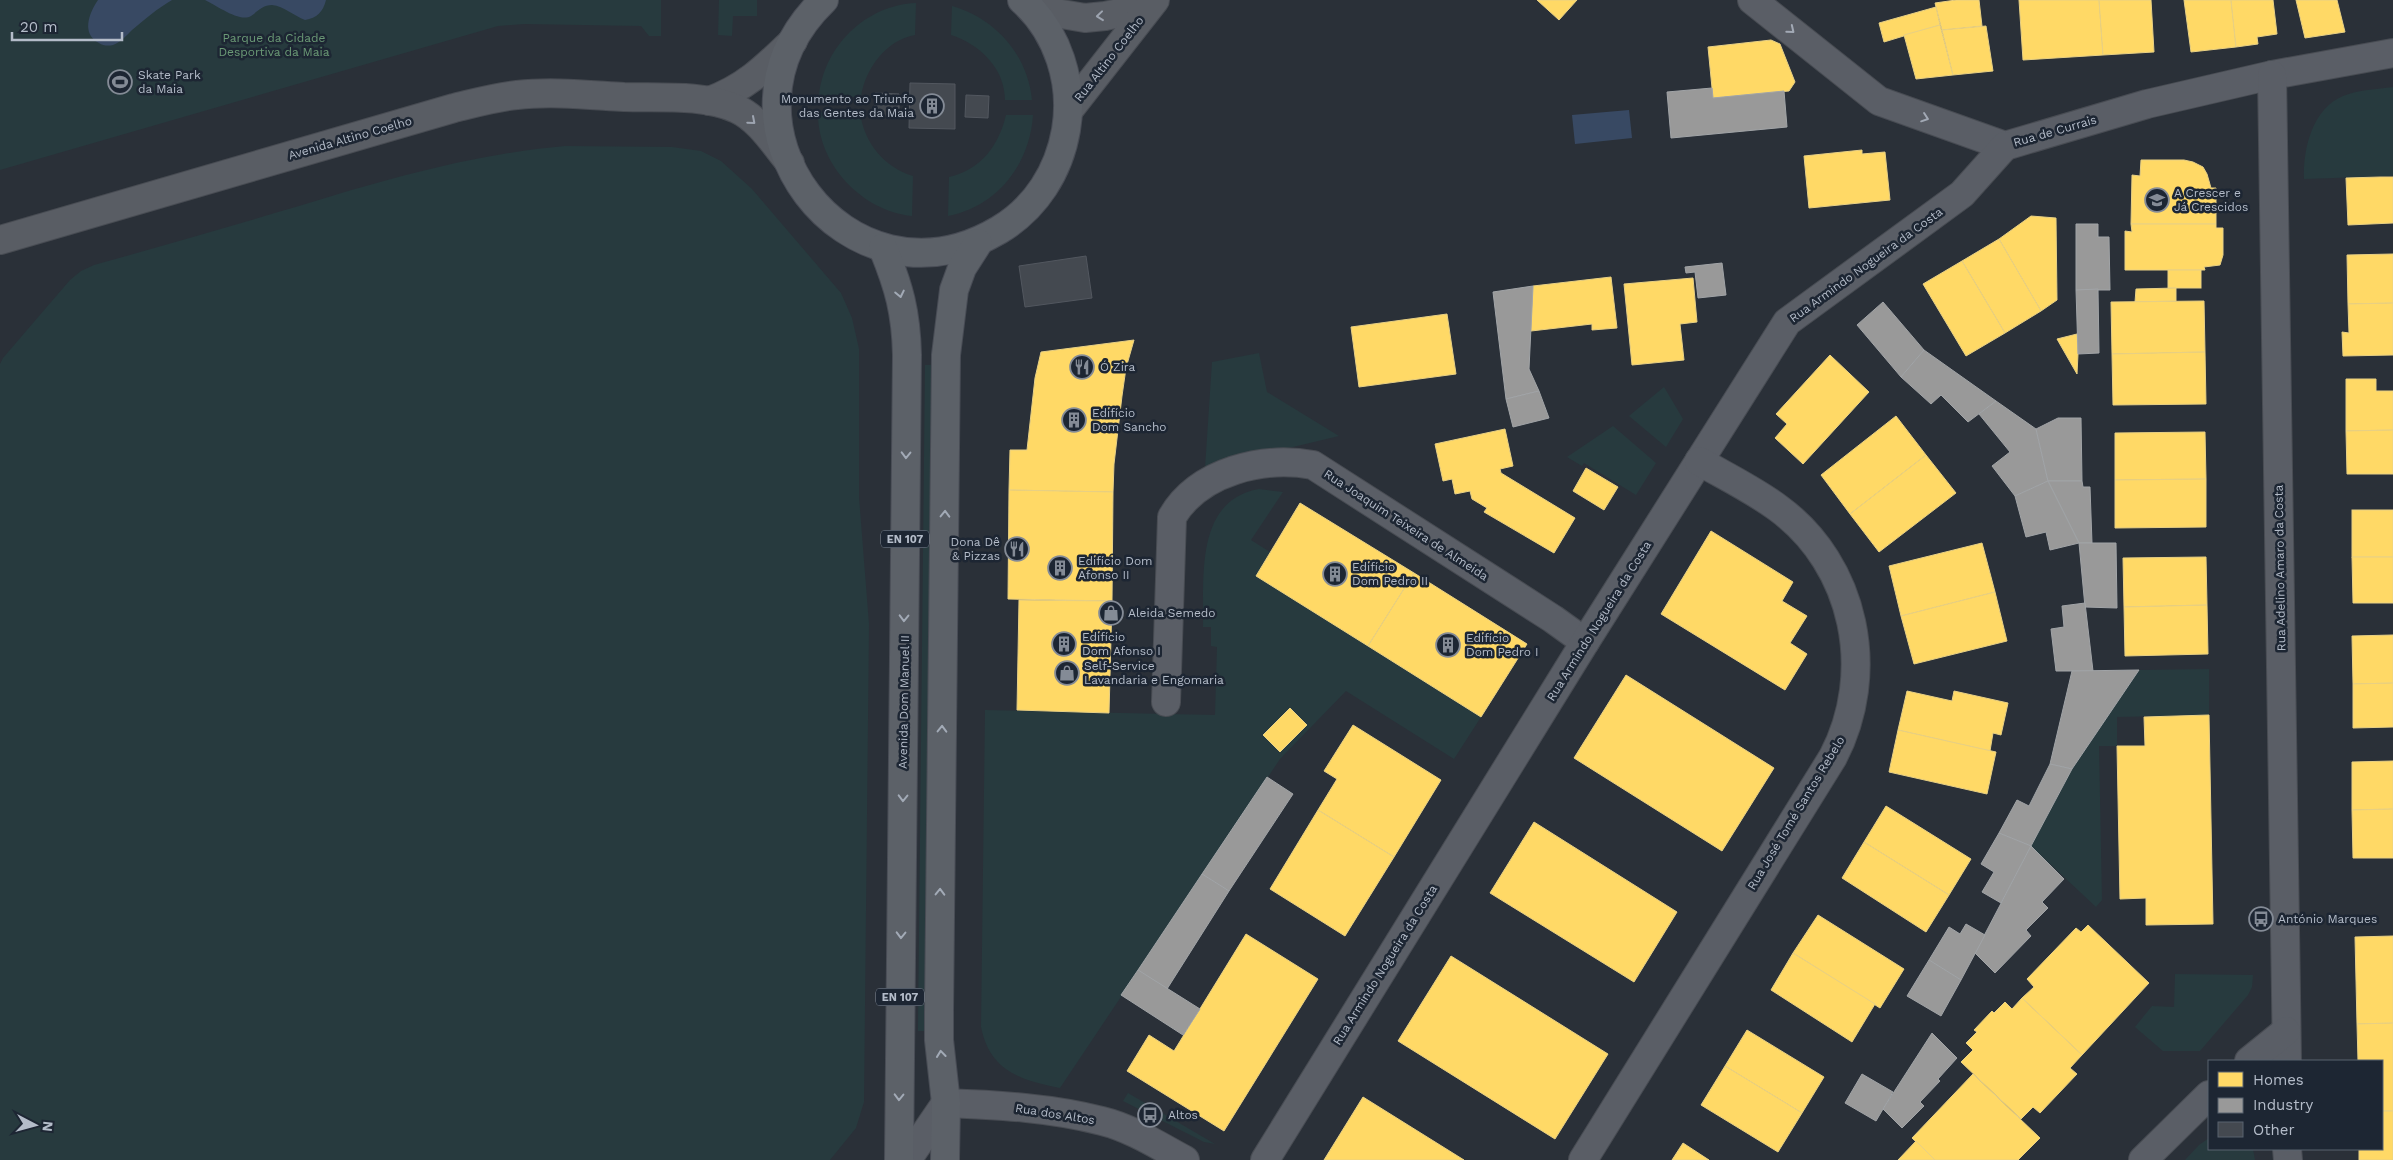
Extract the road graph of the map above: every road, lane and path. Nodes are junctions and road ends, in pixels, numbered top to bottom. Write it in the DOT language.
graph roads {
  1 [pos="824,0"];
  2 [pos="1752,0"];
  3 [pos="1151,4"];
  4 [pos="1027,5"];
  5 [pos="792,42"];
  6 [pos="2393,53"];
  7 [pos="2272,75"];
  8 [pos="709,101"];
  9 [pos="1069,110"];
  10 [pos="2004,146"];
  11 [pos="790,163"];
  12 [pos="0,240"];
  13 [pos="978,242"];
  14 [pos="883,248"];
  15 [pos="1699,461"];
  16 [pos="1585,642"];
  17 [pos="1166,702"];
  18 [pos="2286,1031"];
  19 [pos="2250,1060"];
  20 [pos="2287,1060"];
  21 [pos="2208,1096"];
  22 [pos="946,1103"];
  23 [pos="899,1160"];
  24 [pos="907,1160"];
  25 [pos="946,1160"];
  26 [pos="1185,1160"];
  27 [pos="1265,1160"];
  28 [pos="1583,1160"];
  29 [pos="2143,1160"];
  1 -- 5 [label="main road"];
  2 -- 10 [label="street, Rua de Currais, one-way"];
  3 -- 4 [label="main road, Rua Altino Coelho, one-way"];
  3 -- 9 [label="main road, Rua Altino Coelho"];
  4 -- 9 [label="main road"];
  5 -- 8 [label="main road, Avenida Altino Coelho"];
  5 -- 11 [label="main road"];
  6 -- 7 [label="street, Rua de Currais"];
  7 -- 10 [label="street, Rua de Currais"];
  7 -- 18 [label="street, Rua Adelino Amaro da Costa"];
  8 -- 11 [label="main road, Avenida Altino Coelho, one-way"];
  8 -- 12 [label="main road, Avenida Altino Coelho"];
  9 -- 13 [label="main road"];
  10 -- 15 [label="street, Rua Armindo Nogueira da Costa"];
  11 -- 14 [label="main road"];
  13 -- 14 [label="main road"];
  22 -- 13 [label="main road, one-way"];
  14 -- 23 [label="main road, Avenida Dom Manuel II / EN 107, one-way"];
  15 -- 16 [label="street, Rua Armindo Nogueira da Costa"];
  15 -- 28 [label="street, Rua José Tomé Santos Rebelo"];
  16 -- 17 [label="street, Rua Joaquim Teixeira de Almeida"];
  16 -- 27 [label="street, Rua Armindo Nogueira da Costa"];
  18 -- 19 [label="street"];
  18 -- 20 [label="street, Rua Adelino Amaro da Costa"];
  21 -- 29 [label="street"];
  22 -- 24 [label="street"];
  22 -- 25 [label="main road"];
  22 -- 26 [label="street, Rua dos Altos"];
}
